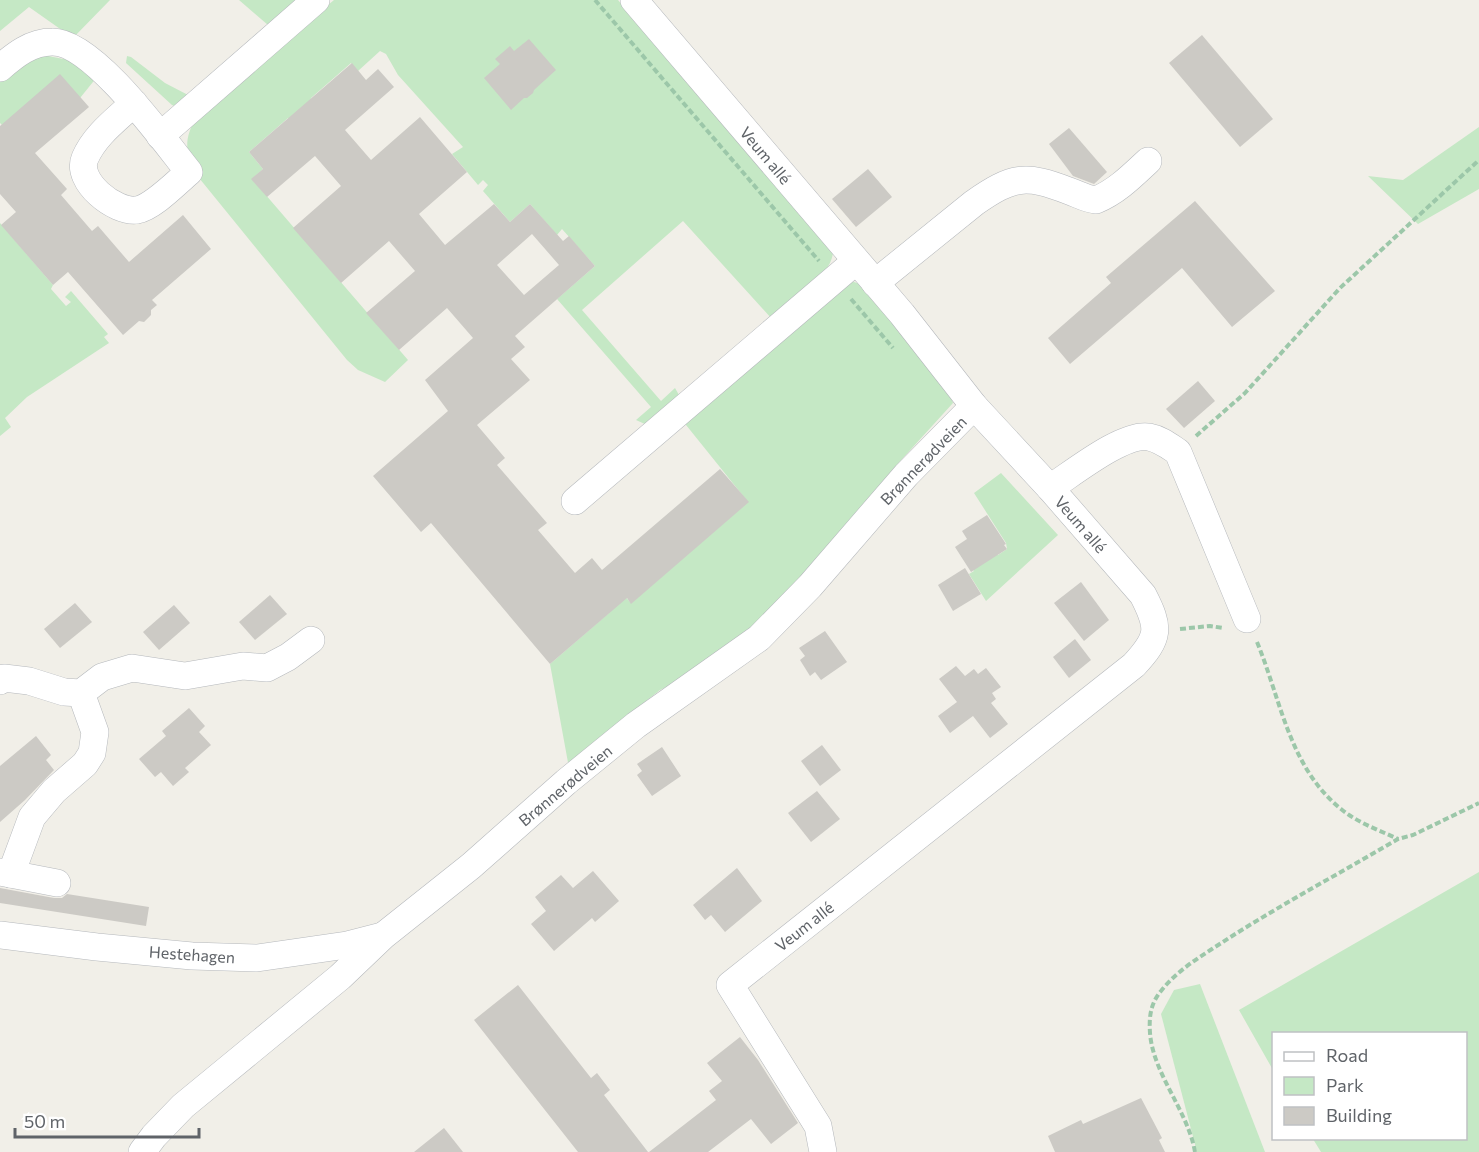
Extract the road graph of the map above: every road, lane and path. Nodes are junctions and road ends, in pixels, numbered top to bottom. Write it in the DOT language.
graph roads {
  1 [pos="316,0"];
  2 [pos="595,0"];
  3 [pos="634,0"];
  4 [pos="0,68"];
  5 [pos="134,104"];
  6 [pos="160,136"];
  7 [pos="1479,160"];
  8 [pos="1148,161"];
  9 [pos="856,261"];
  10 [pos="834,280"];
  11 [pos="875,283"];
  12 [pos="894,349"];
  13 [pos="974,406"];
  14 [pos="1178,452"];
  15 [pos="1050,488"];
  16 [pos="575,501"];
  17 [pos="1155,630"];
  18 [pos="1243,630"];
  19 [pos="311,640"];
  20 [pos="1258,646"];
  21 [pos="0,681"];
  22 [pos="81,693"];
  23 [pos="1479,803"];
  24 [pos="1398,839"];
  25 [pos="5,873"];
  26 [pos="57,883"];
  27 [pos="0,935"];
  28 [pos="383,936"];
  29 [pos="142,1152"];
  30 [pos="823,1152"];
  31 [pos="1196,1152"];
  1 -- 6 [label="street"];
  2 -- 10 [label="path"];
  3 -- 9 [label="street, Veum allé"];
  4 -- 5 [label="street"];
  5 -- 6 [label="street"];
  5 -- 6 [label="street"];
  7 -- 14 [label="path"];
  8 -- 11 [label="street"];
  9 -- 10 [label="street"];
  9 -- 11 [label="street, Veum allé"];
  10 -- 12 [label="path"];
  10 -- 16 [label="street"];
  11 -- 13 [label="street, Veum allé"];
  13 -- 15 [label="street, Veum allé"];
  13 -- 28 [label="street, Brønnerødveien"];
  14 -- 15 [label="street"];
  14 -- 18 [label="street"];
  15 -- 17 [label="street, Veum allé"];
  17 -- 18 [label="path"];
  17 -- 30 [label="street, Veum allé"];
  18 -- 20 [label="path"];
  18 -- 20 [label="path"];
  19 -- 22 [label="street"];
  20 -- 24 [label="path"];
  21 -- 22 [label="street"];
  22 -- 25 [label="street"];
  23 -- 24 [label="path"];
  24 -- 31 [label="path"];
  25 -- 26 [label="street"];
  27 -- 28 [label="street, Hestehagen"];
  28 -- 29 [label="street, Brønnerødveien"];
}
